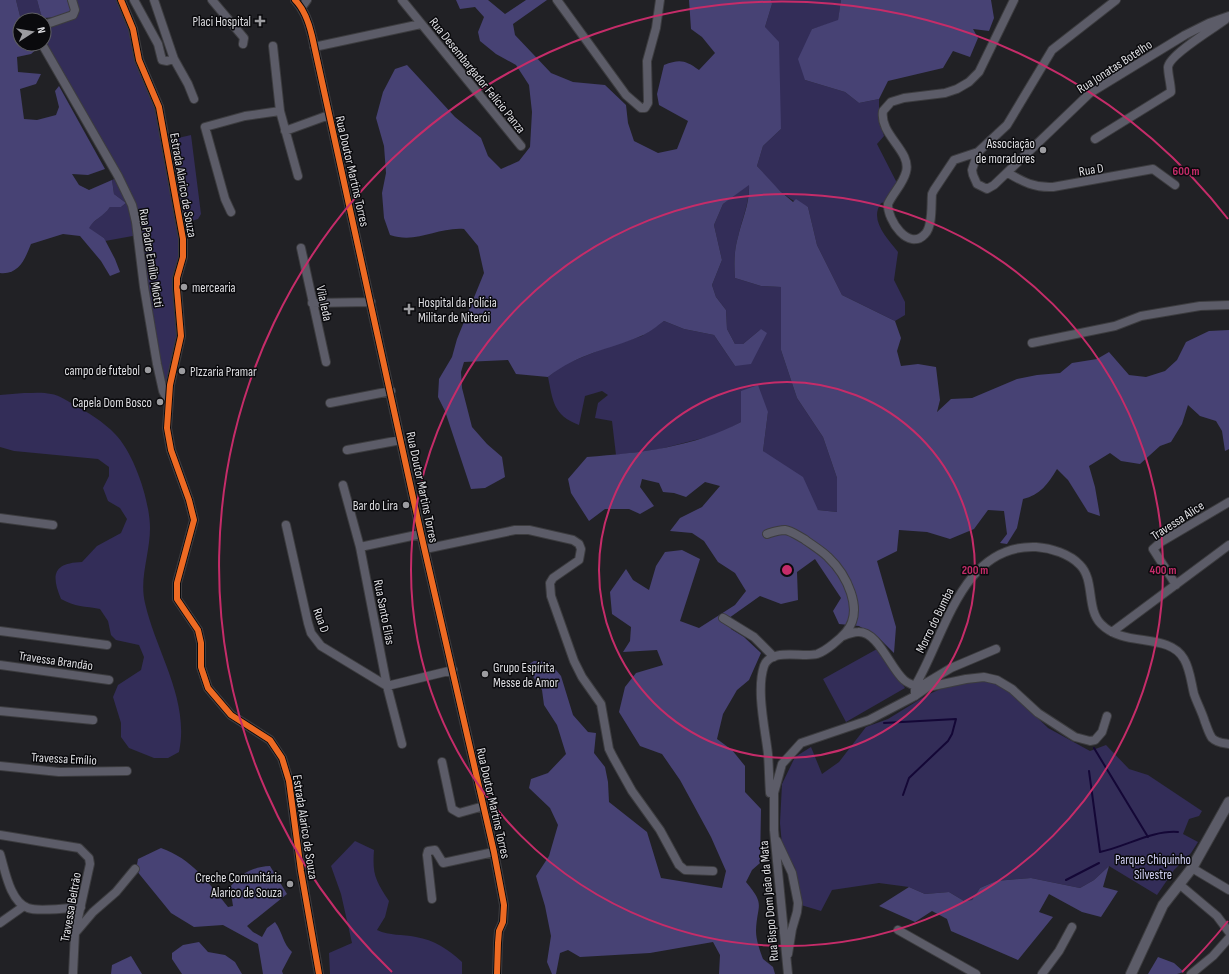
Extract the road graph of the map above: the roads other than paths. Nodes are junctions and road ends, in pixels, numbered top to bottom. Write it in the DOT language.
graph roads {
  1 [pos="72,0"];
  2 [pos="121,0"];
  3 [pos="134,0"];
  4 [pos="154,0"];
  5 [pos="212,0"];
  6 [pos="295,0"];
  7 [pos="402,0"];
  8 [pos="557,0"];
  9 [pos="660,0"];
  10 [pos="1116,0"];
  11 [pos="1014,1"];
  12 [pos="305,3"];
  13 [pos="1229,17"];
  14 [pos="52,22"];
  15 [pos="421,24"];
  16 [pos="242,44"];
  17 [pos="274,46"];
  18 [pos="314,47"];
  19 [pos="47,52"];
  20 [pos="174,59"];
  21 [pos="194,99"];
  22 [pos="280,111"];
  23 [pos="329,115"];
  24 [pos="285,131"];
  25 [pos="1095,139"];
  26 [pos="521,146"];
  27 [pos="978,152"];
  28 [pos="1008,172"];
  29 [pos="298,176"];
  30 [pos="1175,185"];
  31 [pos="231,212"];
  32 [pos="301,248"];
  33 [pos="370,302"];
  34 [pos="312,303"];
  35 [pos="1229,305"];
  36 [pos="1032,343"];
  37 [pos="326,362"];
  38 [pos="391,391"];
  39 [pos="168,400"];
  40 [pos="330,403"];
  41 [pos="402,440"];
  42 [pos="347,450"];
  43 [pos="343,485"];
  44 [pos="1229,502"];
  45 [pos="0,518"];
  46 [pos="53,525"];
  47 [pos="286,525"];
  48 [pos="421,534"];
  49 [pos="767,534"];
  50 [pos="1229,545"];
  51 [pos="360,547"];
  52 [pos="425,550"];
  53 [pos="1176,585"];
  54 [pos="723,618"];
  55 [pos="0,631"];
  56 [pos="1112,632"];
  57 [pos="843,636"];
  58 [pos="107,645"];
  59 [pos="996,649"];
  60 [pos="774,657"];
  61 [pos="0,665"];
  62 [pos="453,670"];
  63 [pos="109,680"];
  64 [pos="387,686"];
  65 [pos="915,690"];
  66 [pos="0,711"];
  67 [pos="1107,716"];
  68 [pos="93,720"];
  69 [pos="402,744"];
  70 [pos="1229,744"];
  71 [pos="442,762"];
  72 [pos="0,766"];
  73 [pos="127,771"];
  74 [pos="774,793"];
  75 [pos="1229,802"];
  76 [pos="484,806"];
  77 [pos="774,830"];
  78 [pos="0,835"];
  79 [pos="494,852"];
  80 [pos="0,854"];
  81 [pos="1192,868"];
  82 [pos="135,869"];
  83 [pos="713,871"];
  84 [pos="1179,884"];
  85 [pos="1229,890"];
  86 [pos="432,899"];
  87 [pos="24,906"];
  88 [pos="81,907"];
  89 [pos="0,923"];
  90 [pos="1072,927"];
  91 [pos="898,930"];
  92 [pos="75,932"];
  93 [pos="1229,932"];
  94 [pos="1229,938"];
  95 [pos="73,974"];
  96 [pos="320,974"];
  97 [pos="497,974"];
  98 [pos="788,974"];
  99 [pos="976,974"];
  100 [pos="1042,974"];
  101 [pos="1131,974"];
  102 [pos="1191,974"];
  1 -- 14 [label="street"];
  2 -- 39 [label="street, Estrada Alarico de Souza"];
  3 -- 20 [label="street"];
  4 -- 20 [label="street"];
  5 -- 16 [label="street"];
  6 -- 12 [label="street"];
  7 -- 15 [label="street, Rua Desembargador Felício Panza"];
  8 -- 9 [label="street"];
  10 -- 27 [label="street"];
  11 -- 27 [label="street"];
  12 -- 18 [label="street, Rua Doutor Martins Torres"];
  13 -- 25 [label="street"];
  13 -- 28 [label="street, Rua Jonatas Botelho"];
  15 -- 18 [label="street"];
  15 -- 26 [label="street, Rua Desembargador Felício Panza"];
  17 -- 22 [label="street"];
  18 -- 23 [label="street, Rua Doutor Martins Torres"];
  19 -- 39 [label="street, Rua Padre Emílio Miotti"];
  20 -- 21 [label="street"];
  22 -- 24 [label="street"];
  22 -- 31 [label="street"];
  23 -- 24 [label="street"];
  23 -- 33 [label="street, Rua Doutor Martins Torres"];
  24 -- 29 [label="street"];
  27 -- 28 [label="street, Rua Jonatas Botelho"];
  28 -- 30 [label="street, Rua D"];
  32 -- 34 [label="street, Vila Ieda"];
  33 -- 34 [label="street"];
  33 -- 38 [label="street, Rua Doutor Martins Torres"];
  34 -- 37 [label="street, Vila Ieda"];
  35 -- 36 [label="street"];
  38 -- 40 [label="street"];
  38 -- 41 [label="street, Rua Doutor Martins Torres"];
  39 -- 96 [label="street, Estrada Alarico de Souza"];
  41 -- 42 [label="street"];
  41 -- 48 [label="street, Rua Doutor Martins Torres"];
  43 -- 51 [label="street, Rua Santo Elias"];
  44 -- 53 [label="street, Travessa Alice"];
  45 -- 46 [label="street"];
  47 -- 64 [label="street, Rua D"];
  48 -- 51 [label="street"];
  48 -- 52 [label="street, Rua Doutor Martins Torres"];
  49 -- 57 [label="street"];
  50 -- 53 [label="street"];
  51 -- 64 [label="street, Rua Santo Elias"];
  52 -- 62 [label="street, Rua Doutor Martins Torres"];
  52 -- 83 [label="street"];
  53 -- 56 [label="street"];
  54 -- 60 [label="street"];
  55 -- 58 [label="street"];
  56 -- 65 [label="street, Morro do Bumba"];
  56 -- 70 [label="street, Morro do Bumba"];
  57 -- 60 [label="street"];
  57 -- 65 [label="street"];
  59 -- 65 [label="street"];
  60 -- 74 [label="street"];
  61 -- 63 [label="street, Travessa Brandão"];
  62 -- 64 [label="street"];
  62 -- 76 [label="street, Rua Doutor Martins Torres"];
  64 -- 69 [label="street, Rua Santo Elias"];
  65 -- 67 [label="street"];
  65 -- 74 [label="street"];
  66 -- 68 [label="street"];
  71 -- 76 [label="street"];
  72 -- 73 [label="street, Travessa Emílio"];
  74 -- 77 [label="street"];
  75 -- 81 [label="main road"];
  76 -- 79 [label="street, Rua Doutor Martins Torres"];
  77 -- 98 [label="street, Rua Bispo Dom João da Mata"];
  77 -- 98 [label="street, Rua Bispo Dom João da Mata"];
  78 -- 88 [label="street, Travessa Beltrão"];
  79 -- 86 [label="street"];
  79 -- 97 [label="street, Rua Doutor Martins Torres"];
  80 -- 87 [label="street"];
  81 -- 84 [label="main road"];
  81 -- 85 [label="street"];
  82 -- 92 [label="street"];
  84 -- 93 [label="street"];
  84 -- 101 [label="main road"];
  87 -- 88 [label="street"];
  87 -- 89 [label="street"];
  88 -- 92 [label="street, Travessa Beltrão"];
  90 -- 100 [label="street"];
  91 -- 99 [label="street"];
  92 -- 95 [label="street, Travessa Beltrão"];
  94 -- 102 [label="street"];
}
